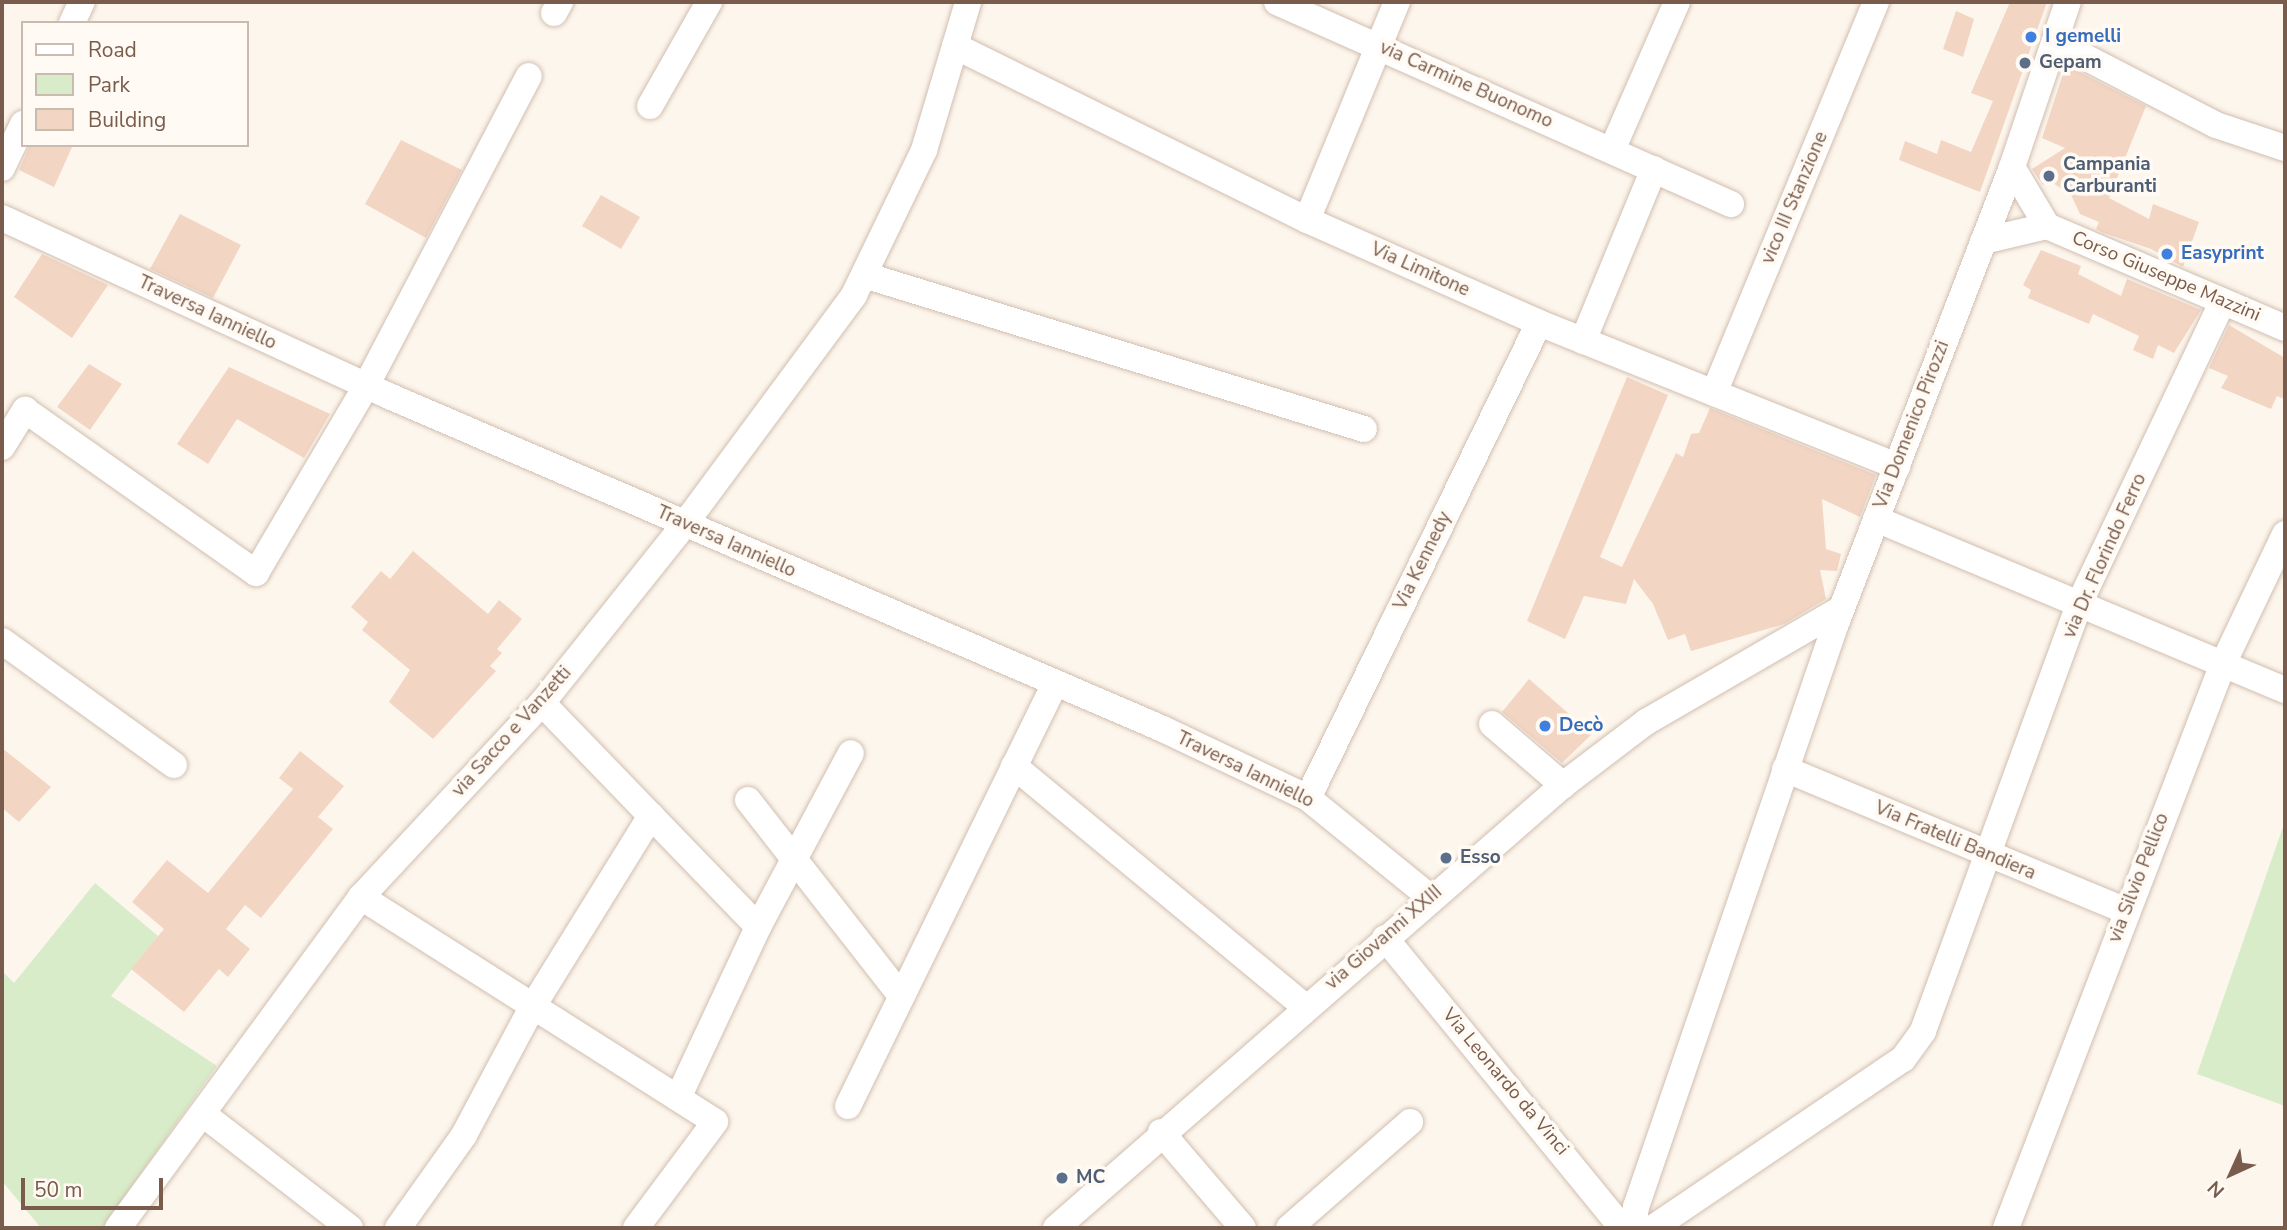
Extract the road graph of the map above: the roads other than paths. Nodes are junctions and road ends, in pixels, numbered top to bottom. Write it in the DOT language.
graph roads {
  1 [pos="82,2"];
  2 [pos="709,2"];
  3 [pos="968,2"];
  4 [pos="1277,2"];
  5 [pos="1397,2"];
  6 [pos="1677,2"];
  7 [pos="1876,2"];
  8 [pos="2068,2"];
  9 [pos="73,21"];
  10 [pos="2056,42"];
  11 [pos="955,46"];
  12 [pos="1379,46"];
  13 [pos="529,76"];
  14 [pos="650,106"];
  15 [pos="21,128"];
  16 [pos="2285,148"];
  17 [pos="1612,150"];
  18 [pos="2012,167"];
  19 [pos="2,168"];
  20 [pos="1654,169"];
  21 [pos="1731,204"];
  22 [pos="2,218"];
  23 [pos="2041,219"];
  24 [pos="1307,220"];
  25 [pos="1991,223"];
  26 [pos="864,275"];
  27 [pos="2223,301"];
  28 [pos="1539,323"];
  29 [pos="2285,328"];
  30 [pos="1583,341"];
  31 [pos="366,386"];
  32 [pos="1714,393"];
  33 [pos="1364,429"];
  34 [pos="2,447"];
  35 [pos="1897,467"];
  36 [pos="1876,519"];
  37 [pos="684,525"];
  38 [pos="2285,534"];
  39 [pos="2079,604"];
  40 [pos="1841,609"];
  41 [pos="2,641"];
  42 [pos="2223,664"];
  43 [pos="1055,684"];
  44 [pos="2285,690"];
  45 [pos="542,703"];
  46 [pos="1492,724"];
  47 [pos="851,753"];
  48 [pos="174,765"];
  49 [pos="1014,766"];
  50 [pos="1785,769"];
  51 [pos="1563,785"];
  52 [pos="1308,798"];
  53 [pos="748,800"];
  54 [pos="651,816"];
  55 [pos="1990,857"];
  56 [pos="794,860"];
  57 [pos="361,897"];
  58 [pos="1430,897"];
  59 [pos="2126,911"];
  60 [pos="758,926"];
  61 [pos="1385,938"];
  62 [pos="901,996"];
  63 [pos="533,1006"];
  64 [pos="1305,1007"];
  65 [pos="678,1098"];
  66 [pos="848,1106"];
  67 [pos="203,1114"];
  68 [pos="1410,1122"];
  69 [pos="1161,1132"];
  70 [pos="118,1228"];
  71 [pos="350,1228"];
  72 [pos="398,1228"];
  73 [pos="636,1228"];
  74 [pos="1056,1228"];
  75 [pos="1243,1228"];
  76 [pos="1289,1228"];
  77 [pos="1622,1228"];
  78 [pos="1633,1228"];
  79 [pos="1653,1228"];
  80 [pos="2006,1228"];
  1 -- 9 [label="street"];
  2 -- 14 [label="street"];
  3 -- 11 [label="street, via Sacco e Vanzetti"];
  4 -- 12 [label="street, via Carmine Buonomo"];
  5 -- 12 [label="street"];
  6 -- 17 [label="street"];
  7 -- 32 [label="street, vico III Stanzione"];
  8 -- 10 [label="street, Via Domenico Pirozzi"];
  10 -- 16 [label="street"];
  10 -- 18 [label="street, Via Domenico Pirozzi"];
  11 -- 24 [label="street, Via Limitone"];
  11 -- 26 [label="street, via Sacco e Vanzetti"];
  12 -- 17 [label="street, via Carmine Buonomo"];
  12 -- 24 [label="street"];
  13 -- 31 [label="street"];
  15 -- 19 [label="street"];
  17 -- 20 [label="street, via Carmine Buonomo"];
  18 -- 23 [label="street"];
  18 -- 25 [label="street, Via Domenico Pirozzi"];
  20 -- 21 [label="street, via Carmine Buonomo"];
  20 -- 30 [label="street"];
  22 -- 31 [label="street, Traversa Ianniello"];
  23 -- 25 [label="street, Corso Giuseppe Mazzini"];
  23 -- 25 [label="street, Corso Giuseppe Mazzini"];
  23 -- 27 [label="street, Corso Giuseppe Mazzini"];
  24 -- 28 [label="street, Via Limitone"];
  25 -- 35 [label="street, Via Domenico Pirozzi"];
  26 -- 33 [label="street"];
  26 -- 37 [label="street, via Sacco e Vanzetti"];
  27 -- 29 [label="street, Corso Giuseppe Mazzini"];
  27 -- 39 [label="street, via Dr. Florindo Ferro"];
  28 -- 30 [label="street, Via Limitone"];
  28 -- 52 [label="street, Via Kennedy"];
  30 -- 32 [label="street, Via Limitone"];
  31 -- 34 [label="street"];
  31 -- 37 [label="street, Traversa Ianniello"];
  32 -- 35 [label="street, Via Limitone"];
  35 -- 36 [label="street, Via Domenico Pirozzi"];
  36 -- 39 [label="street"];
  36 -- 40 [label="street, Via Domenico Pirozzi"];
  37 -- 43 [label="street, Traversa Ianniello"];
  37 -- 45 [label="street, via Sacco e Vanzetti"];
  38 -- 42 [label="street, via Silvio Pellico"];
  39 -- 42 [label="street"];
  39 -- 55 [label="street, via Dr. Florindo Ferro"];
  40 -- 50 [label="street, Via Domenico Pirozzi"];
  40 -- 51 [label="street, via Giovanni XXIII"];
  41 -- 48 [label="street"];
  42 -- 44 [label="street"];
  42 -- 59 [label="street, via Silvio Pellico"];
  43 -- 49 [label="street"];
  43 -- 52 [label="street, Traversa Ianniello"];
  45 -- 54 [label="street"];
  45 -- 57 [label="street, via Sacco e Vanzetti"];
  46 -- 51 [label="street"];
  47 -- 56 [label="street"];
  49 -- 62 [label="street"];
  49 -- 64 [label="street"];
  50 -- 55 [label="street, Via Fratelli Bandiera"];
  50 -- 78 [label="street, Via Domenico Pirozzi"];
  51 -- 58 [label="street, via Giovanni XXIII"];
  52 -- 58 [label="street, Traversa Ianniello"];
  53 -- 56 [label="street"];
  54 -- 60 [label="street"];
  54 -- 63 [label="street"];
  55 -- 59 [label="street, Via Fratelli Bandiera"];
  55 -- 79 [label="street, via Dr. Florindo Ferro"];
  56 -- 60 [label="street"];
  56 -- 62 [label="street"];
  57 -- 63 [label="street"];
  57 -- 67 [label="street, via Sacco e Vanzetti"];
  58 -- 61 [label="street, via Giovanni XXIII"];
  59 -- 80 [label="street, via Silvio Pellico"];
  60 -- 65 [label="street"];
  61 -- 64 [label="street, via Giovanni XXIII"];
  61 -- 77 [label="street, Via Leonardo da Vinci"];
  62 -- 66 [label="street"];
  63 -- 65 [label="street"];
  63 -- 72 [label="street"];
  64 -- 69 [label="street, via Giovanni XXIII"];
  65 -- 73 [label="street"];
  67 -- 70 [label="street, via Sacco e Vanzetti"];
  67 -- 71 [label="street"];
  68 -- 76 [label="street"];
  69 -- 74 [label="street, via Giovanni XXIII"];
  69 -- 75 [label="street"];
}
